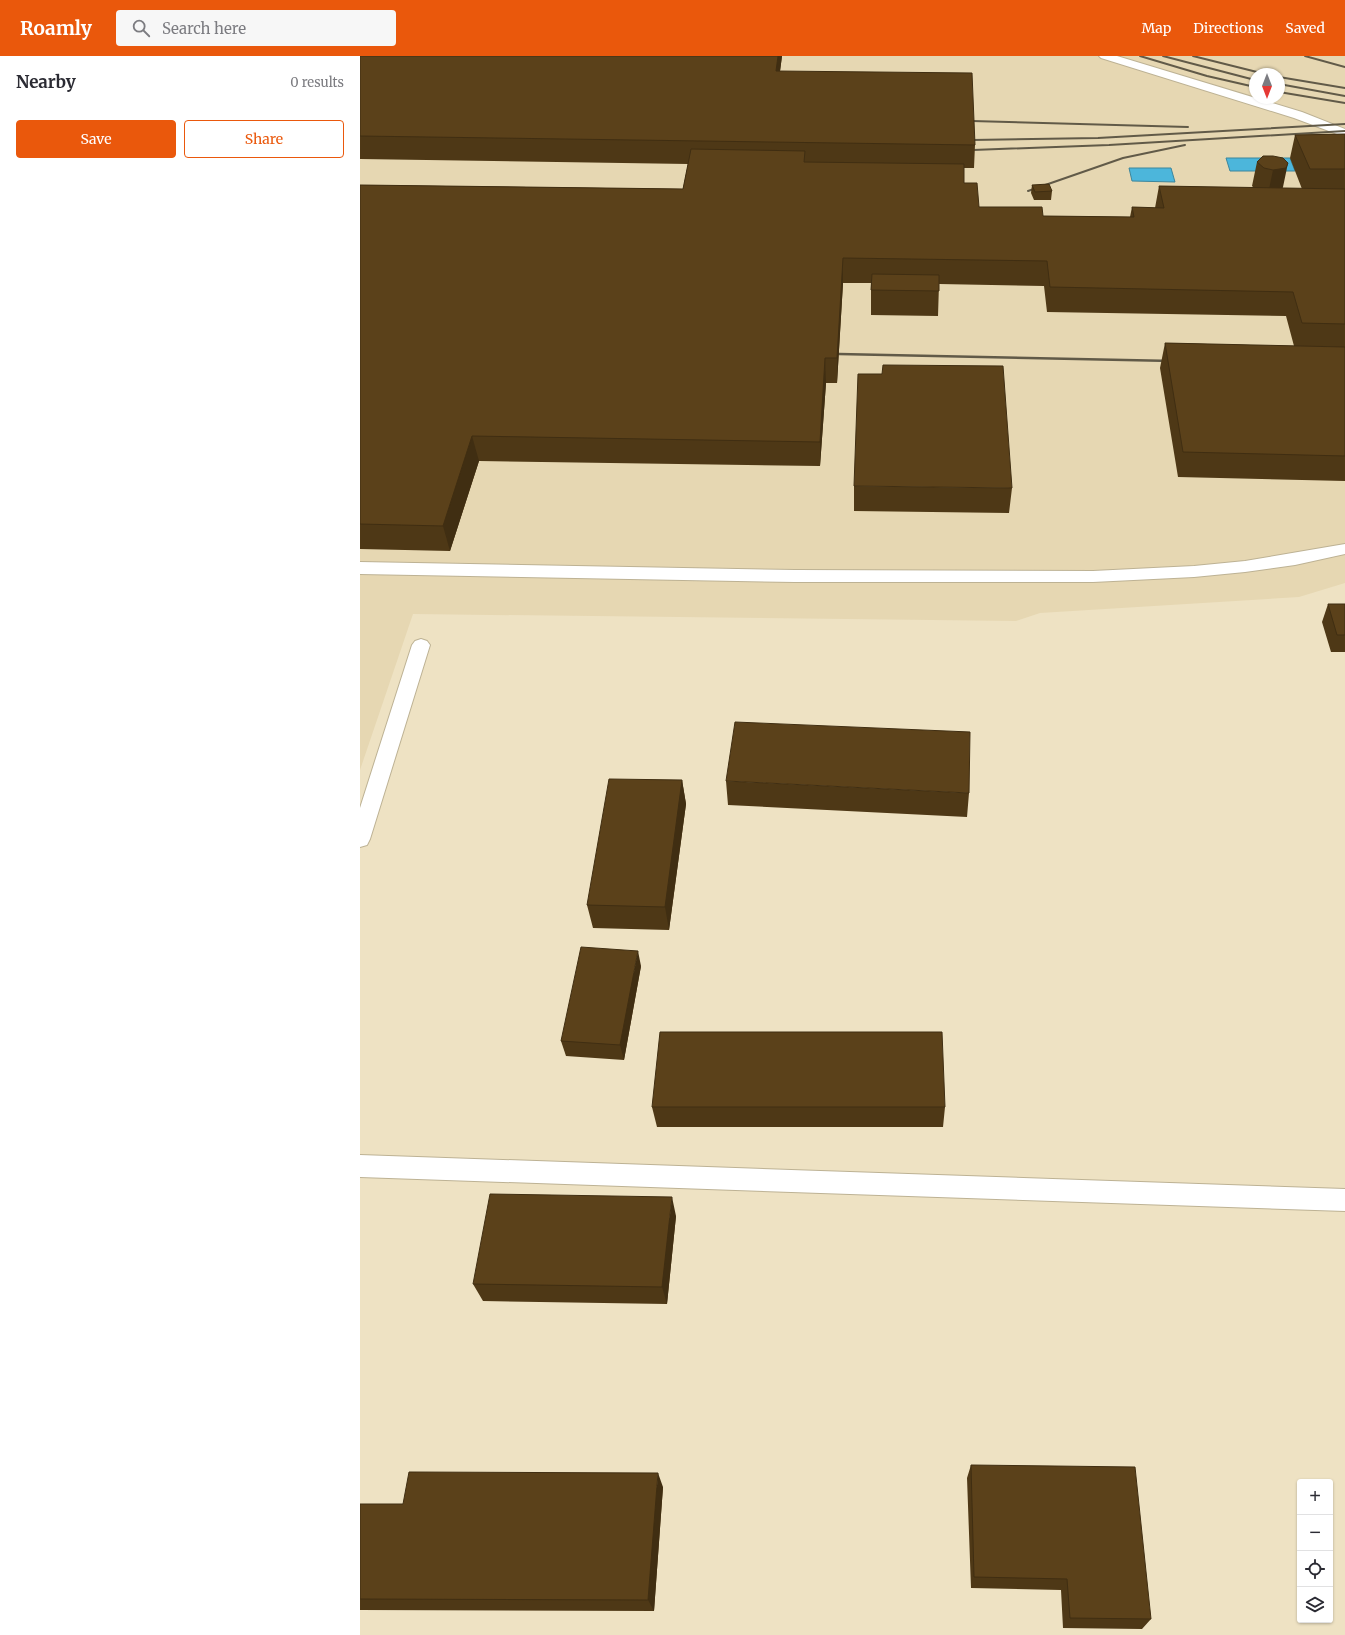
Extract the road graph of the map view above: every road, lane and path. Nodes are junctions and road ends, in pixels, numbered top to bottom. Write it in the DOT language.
graph roads {
  1 [pos="1105,56"];
  2 [pos="1345,133"];
  3 [pos="1345,549"];
  4 [pos="360,568"];
  5 [pos="421,645"];
  6 [pos="360,839"];
  7 [pos="360,1166"];
  8 [pos="1345,1200"];
  1 -- 2 [label="lane"];
  3 -- 4 [label="lane"];
  5 -- 6 [label="lane"];
  7 -- 8 [label="lane"];
}
